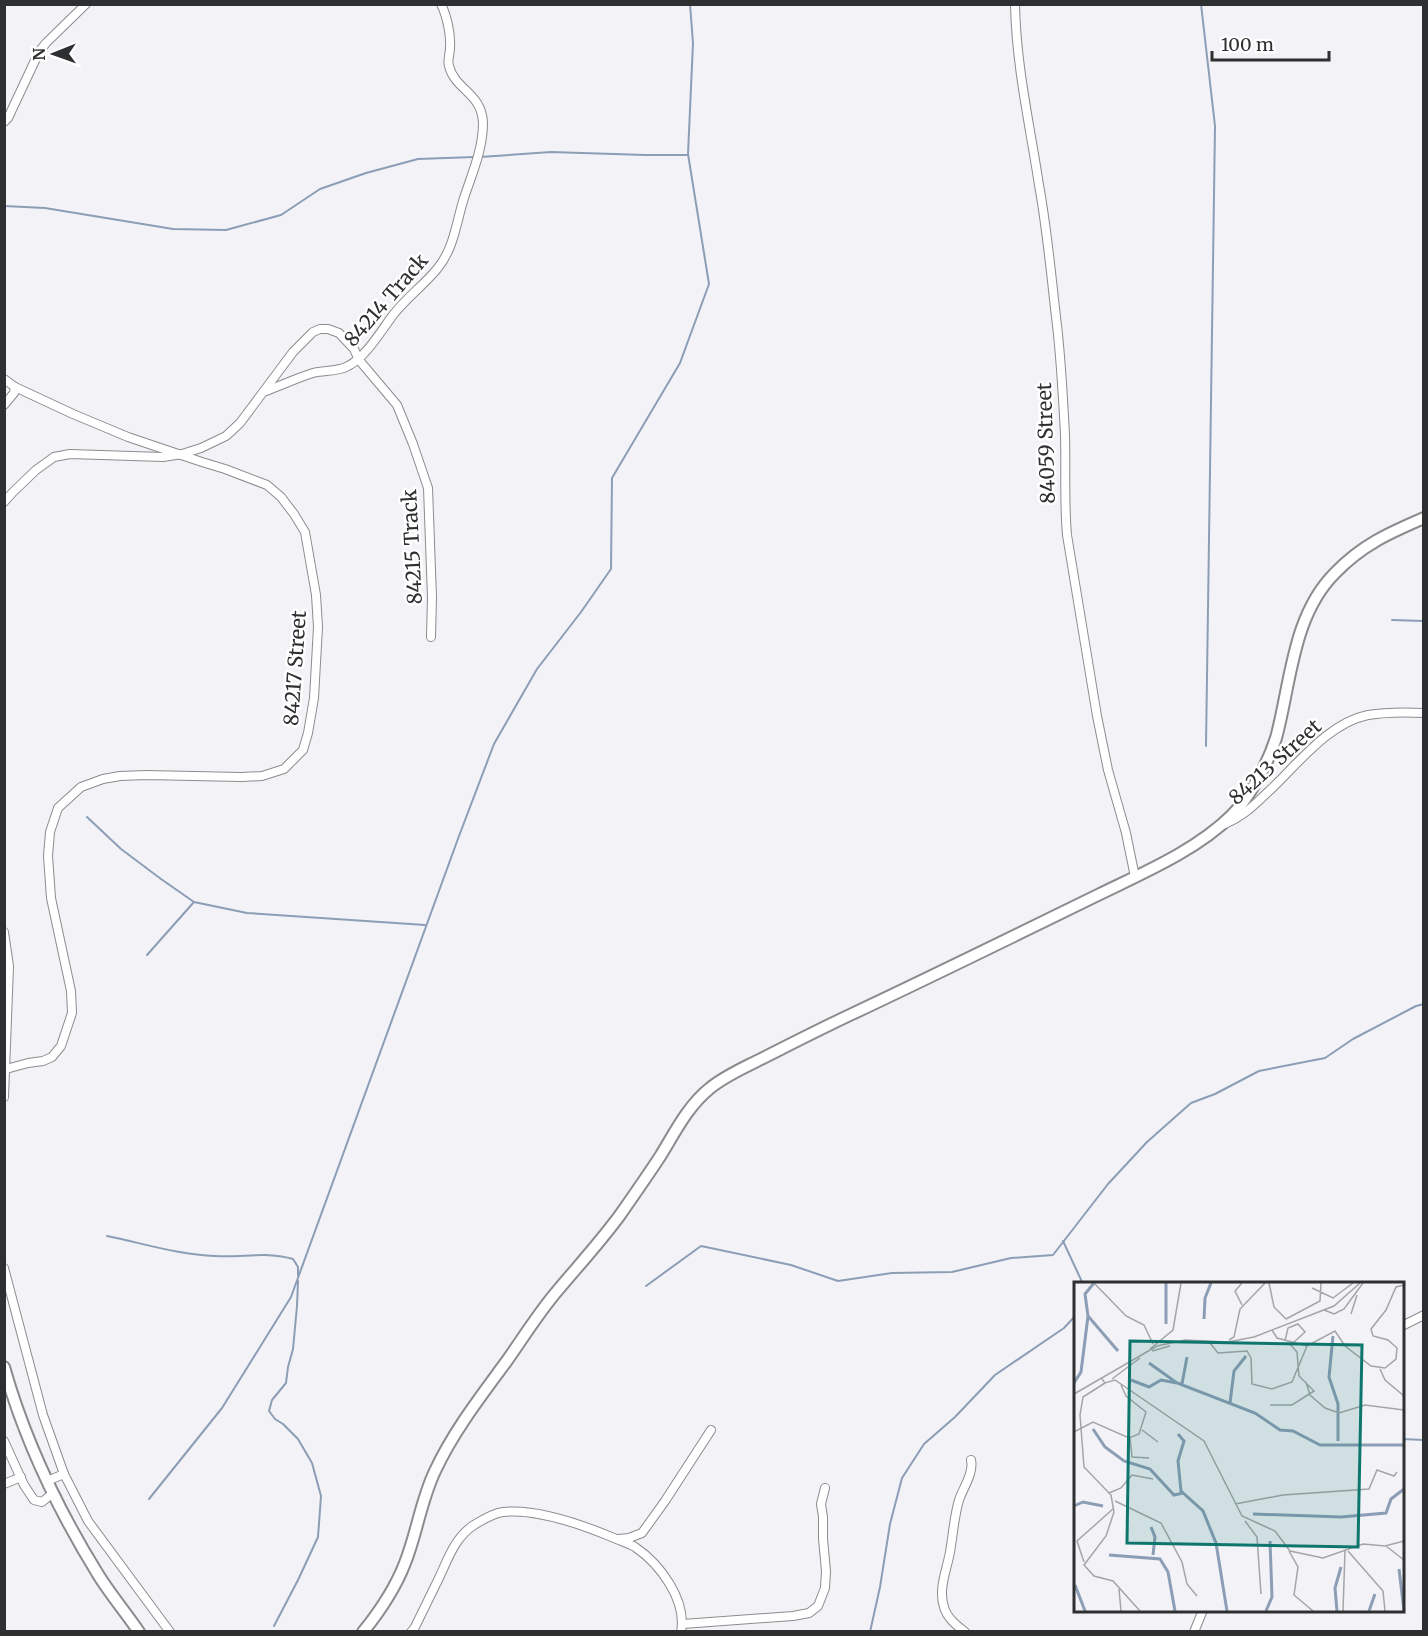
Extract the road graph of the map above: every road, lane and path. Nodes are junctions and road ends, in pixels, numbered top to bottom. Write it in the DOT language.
graph roads {
  1 [pos="86,4"];
  2 [pos="441,4"];
  3 [pos="1015,4"];
  4 [pos="4,122"];
  5 [pos="359,360"];
  6 [pos="4,379"];
  7 [pos="15,387"];
  8 [pos="265,391"];
  9 [pos="4,405"];
  10 [pos="182,454"];
  11 [pos="4,502"];
  12 [pos="1424,518"];
  13 [pos="431,637"];
  14 [pos="1424,712"];
  15 [pos="1218,827"];
  16 [pos="1135,877"];
  17 [pos="4,932"];
  18 [pos="6,1069"];
  19 [pos="4,1096"];
  20 [pos="4,1268"];
  21 [pos="1424,1315"];
  22 [pos="1404,1325"];
  23 [pos="4,1367"];
  24 [pos="711,1430"];
  25 [pos="4,1441"];
  26 [pos="971,1460"];
  27 [pos="64,1474"];
  28 [pos="21,1477"];
  29 [pos="48,1481"];
  30 [pos="4,1484"];
  31 [pos="825,1488"];
  32 [pos="53,1493"];
  33 [pos="616,1539"];
  34 [pos="1203,1612"];
  35 [pos="682,1628"];
  36 [pos="139,1632"];
  37 [pos="170,1632"];
  38 [pos="363,1632"];
  39 [pos="411,1632"];
  40 [pos="965,1632"];
  41 [pos="1194,1632"];
  1 -- 4 [label="street"];
  2 -- 5 [label="street, 84214 Track"];
  3 -- 16 [label="street, 84059 Street"];
  5 -- 8 [label="street, 84214 Track"];
  5 -- 8 [label="street, 84215 Track"];
  5 -- 13 [label="street, 84215 Track"];
  6 -- 7 [label="street, 84217 Street"];
  7 -- 9 [label="street"];
  7 -- 10 [label="street, 84217 Street"];
  8 -- 10 [label="street"];
  10 -- 11 [label="street"];
  10 -- 18 [label="street, 84217 Street"];
  12 -- 15 [label="street"];
  14 -- 15 [label="street, 84213 Street"];
  15 -- 16 [label="street"];
  16 -- 38 [label="street"];
  17 -- 18 [label="street"];
  18 -- 19 [label="street"];
  20 -- 27 [label="street"];
  21 -- 22 [label="street"];
  23 -- 29 [label="street"];
  24 -- 33 [label="street"];
  25 -- 28 [label="street"];
  26 -- 40 [label="street"];
  27 -- 29 [label="street"];
  27 -- 37 [label="street"];
  28 -- 30 [label="street"];
  28 -- 32 [label="street"];
  29 -- 32 [label="street"];
  31 -- 35 [label="street"];
  32 -- 36 [label="street"];
  33 -- 35 [label="street"];
  33 -- 39 [label="street"];
  34 -- 41 [label="street"];
}
